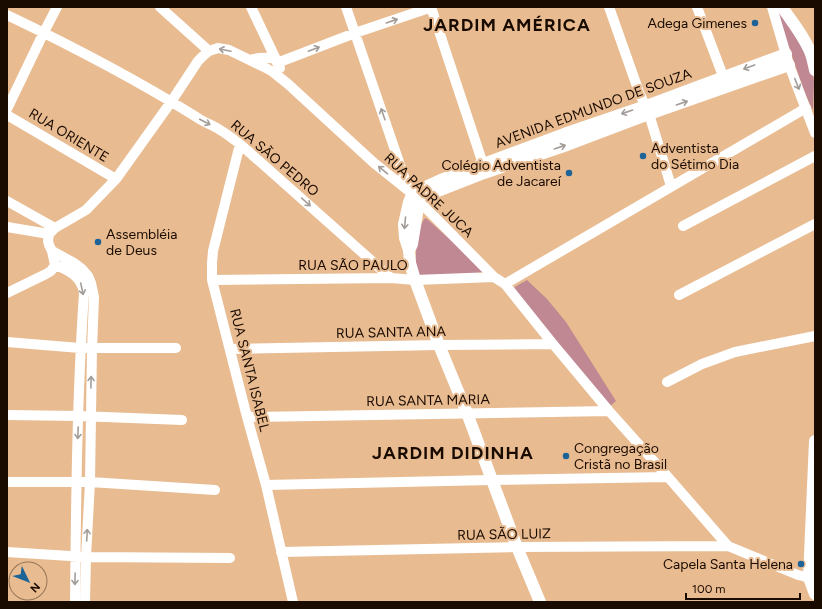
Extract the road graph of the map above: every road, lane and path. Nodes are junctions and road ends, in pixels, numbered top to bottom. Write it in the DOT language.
graph roads {
  1 [pos="57,7"];
  2 [pos="160,7"];
  3 [pos="250,7"];
  4 [pos="346,7"];
  5 [pos="432,7"];
  6 [pos="609,7"];
  7 [pos="697,7"];
  8 [pos="772,7"];
  9 [pos="782,7"];
  10 [pos="7,15"];
  11 [pos="44,32"];
  12 [pos="355,33"];
  13 [pos="209,51"];
  14 [pos="787,59"];
  15 [pos="250,60"];
  16 [pos="276,61"];
  17 [pos="815,70"];
  18 [pos="725,82"];
  19 [pos="288,84"];
  20 [pos="171,102"];
  21 [pos="806,108"];
  22 [pos="7,109"];
  23 [pos="648,110"];
  24 [pos="7,115"];
  25 [pos="815,133"];
  26 [pos="240,144"];
  27 [pos="815,156"];
  28 [pos="483,164"];
  29 [pos="116,180"];
  30 [pos="672,186"];
  31 [pos="413,196"];
  32 [pos="7,201"];
  33 [pos="815,224"];
  34 [pos="683,226"];
  35 [pos="7,227"];
  36 [pos="52,231"];
  37 [pos="52,251"];
  38 [pos="55,266"];
  39 [pos="494,276"];
  40 [pos="391,278"];
  41 [pos="212,280"];
  42 [pos="415,280"];
  43 [pos="505,284"];
  44 [pos="7,294"];
  45 [pos="679,295"];
  46 [pos="815,336"];
  47 [pos="7,342"];
  48 [pos="439,344"];
  49 [pos="552,344"];
  50 [pos="80,348"];
  51 [pos="176,348"];
  52 [pos="92,349"];
  53 [pos="230,349"];
  54 [pos="667,382"];
  55 [pos="609,412"];
  56 [pos="467,413"];
  57 [pos="7,415"];
  58 [pos="79,416"];
  59 [pos="91,416"];
  60 [pos="247,417"];
  61 [pos="182,420"];
  62 [pos="815,440"];
  63 [pos="668,476"];
  64 [pos="491,480"];
  65 [pos="7,482"];
  66 [pos="77,482"];
  67 [pos="90,482"];
  68 [pos="266,485"];
  69 [pos="215,490"];
  70 [pos="728,546"];
  71 [pos="517,548"];
  72 [pos="7,552"];
  73 [pos="281,552"];
  74 [pos="81,556"];
  75 [pos="230,558"];
  76 [pos="812,578"];
  77 [pos="815,594"];
  78 [pos="75,602"];
  79 [pos="85,602"];
  80 [pos="293,602"];
  81 [pos="540,602"];
  1 -- 11 [label="street"];
  2 -- 13 [label="street"];
  3 -- 16 [label="street"];
  4 -- 12 [label="street"];
  12 -- 5 [label="street, one-way"];
  5 -- 28 [label="street"];
  6 -- 23 [label="street"];
  7 -- 18 [label="street"];
  8 -- 14 [label="street"];
  9 -- 17 [label="main road"];
  10 -- 11 [label="street, RUA SÃO PEDRO"];
  11 -- 20 [label="street, RUA SÃO PEDRO"];
  11 -- 22 [label="street"];
  16 -- 12 [label="street, one-way"];
  31 -- 12 [label="street, one-way"];
  15 -- 13 [label="street, RUA PADRE JUCA, one-way"];
  13 -- 20 [label="street"];
  14 -- 18 [label="main road, AVENIDA EDMUNDO DE SOUZA"];
  14 -- 21 [label="street, one-way"];
  15 -- 16 [label="street"];
  15 -- 19 [label="street, RUA PADRE JUCA"];
  16 -- 19 [label="street"];
  18 -- 23 [label="main road, AVENIDA EDMUNDO DE SOUZA"];
  31 -- 19 [label="street, RUA PADRE JUCA, one-way"];
  20 -- 26 [label="street, RUA SÃO PEDRO, one-way"];
  20 -- 29 [label="street"];
  21 -- 25 [label="street"];
  21 -- 30 [label="street"];
  23 -- 28 [label="main road, AVENIDA EDMUNDO DE SOUZA, one-way"];
  23 -- 30 [label="street"];
  31 -- 23 [label="main road, AVENIDA EDMUNDO DE SOUZA, one-way"];
  24 -- 29 [label="street, RUA ORIENTE"];
  26 -- 40 [label="street, RUA SÃO PEDRO, one-way"];
  26 -- 41 [label="street, RUA SANTA ISABEL"];
  27 -- 34 [label="street"];
  28 -- 31 [label="main road, AVENIDA EDMUNDO DE SOUZA"];
  29 -- 36 [label="street"];
  30 -- 43 [label="street"];
  31 -- 39 [label="street, RUA PADRE JUCA"];
  31 -- 42 [label="main road"];
  32 -- 36 [label="street"];
  33 -- 45 [label="street"];
  35 -- 36 [label="street"];
  36 -- 37 [label="street"];
  37 -- 38 [label="street"];
  37 -- 52 [label="street"];
  38 -- 44 [label="street"];
  38 -- 50 [label="street, one-way"];
  39 -- 42 [label="street, RUA SÃO PAULO"];
  39 -- 43 [label="street, RUA PADRE JUCA"];
  40 -- 41 [label="street, RUA SÃO PAULO"];
  40 -- 42 [label="street, RUA SÃO PAULO"];
  41 -- 53 [label="street, RUA SANTA ISABEL"];
  42 -- 48 [label="main road"];
  43 -- 49 [label="street, RUA PADRE JUCA"];
  46 -- 54 [label="street"];
  47 -- 50 [label="street"];
  48 -- 49 [label="street, RUA SANTA ANA"];
  48 -- 53 [label="street, RUA SANTA ANA"];
  48 -- 56 [label="main road"];
  49 -- 55 [label="street, RUA PADRE JUCA"];
  50 -- 52 [label="street"];
  50 -- 58 [label="street"];
  51 -- 52 [label="street"];
  59 -- 52 [label="street, one-way"];
  53 -- 60 [label="street, RUA SANTA ISABEL"];
  55 -- 56 [label="street, RUA SANTA MARIA"];
  55 -- 63 [label="street, RUA PADRE JUCA"];
  56 -- 60 [label="street, RUA SANTA MARIA"];
  56 -- 64 [label="main road"];
  57 -- 58 [label="street"];
  58 -- 59 [label="street"];
  58 -- 66 [label="street, one-way"];
  59 -- 61 [label="street"];
  59 -- 67 [label="street"];
  60 -- 68 [label="street, RUA SANTA ISABEL"];
  62 -- 76 [label="main road"];
  63 -- 64 [label="street"];
  63 -- 70 [label="street, RUA PADRE JUCA"];
  64 -- 68 [label="street"];
  64 -- 71 [label="main road"];
  65 -- 66 [label="street"];
  66 -- 67 [label="street"];
  66 -- 74 [label="street"];
  67 -- 69 [label="street"];
  74 -- 67 [label="street, one-way"];
  68 -- 73 [label="street, RUA SANTA ISABEL"];
  70 -- 71 [label="street, RUA SÃO LUIZ"];
  70 -- 76 [label="street, RUA PADRE JUCA"];
  71 -- 73 [label="street, RUA SÃO LUIZ"];
  71 -- 81 [label="main road"];
  72 -- 74 [label="street"];
  73 -- 80 [label="street, RUA SANTA ISABEL"];
  74 -- 75 [label="street"];
  74 -- 78 [label="street, one-way"];
  74 -- 79 [label="street"];
  76 -- 77 [label="main road"];
}
